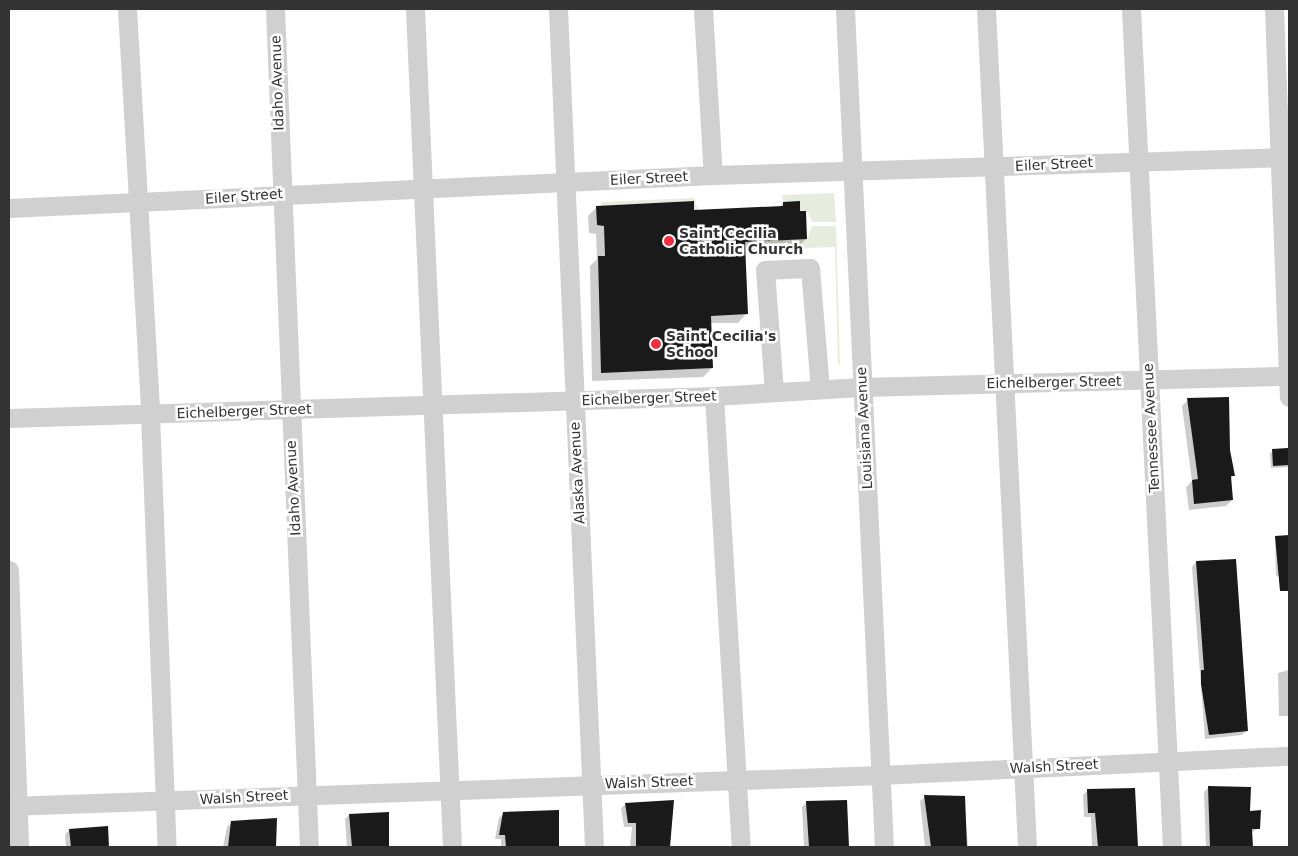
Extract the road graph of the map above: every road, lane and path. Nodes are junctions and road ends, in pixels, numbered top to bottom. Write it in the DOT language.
graph roads {
  1 [pos="127,9"];
  2 [pos="275,9"];
  3 [pos="415,9"];
  4 [pos="558,9"];
  5 [pos="703,9"];
  6 [pos="845,9"];
  7 [pos="986,9"];
  8 [pos="1132,9"];
  9 [pos="1274,9"];
  10 [pos="1284,157"];
  11 [pos="1140,160"];
  12 [pos="994,167"];
  13 [pos="852,171"];
  14 [pos="713,175"];
  15 [pos="564,183"];
  16 [pos="421,188"];
  17 [pos="281,193"];
  18 [pos="139,203"];
  19 [pos="9,208"];
  20 [pos="1289,376"];
  21 [pos="1149,381"];
  22 [pos="1003,383"];
  23 [pos="862,387"];
  24 [pos="820,390"];
  25 [pos="774,392"];
  26 [pos="714,396"];
  27 [pos="1289,397"];
  28 [pos="574,400"];
  29 [pos="432,404"];
  30 [pos="290,410"];
  31 [pos="150,414"];
  32 [pos="9,418"];
  33 [pos="9,570"];
  34 [pos="1289,756"];
  35 [pos="1168,760"];
  36 [pos="1023,768"];
  37 [pos="881,775"];
  38 [pos="738,779"];
  39 [pos="591,784"];
  40 [pos="448,790"];
  41 [pos="307,794"];
  42 [pos="165,800"];
  43 [pos="13,805"];
  44 [pos="20,847"];
  45 [pos="167,847"];
  46 [pos="309,847"];
  47 [pos="452,847"];
  48 [pos="594,847"];
  49 [pos="741,847"];
  50 [pos="884,847"];
  51 [pos="1027,847"];
  52 [pos="1172,847"];
  1 -- 18 [label="street"];
  2 -- 17 [label="street, Idaho Avenue"];
  3 -- 16 [label="street"];
  4 -- 15 [label="street, Alaska Avenue"];
  5 -- 14 [label="street"];
  6 -- 13 [label="street, Louisiana Avenue"];
  7 -- 12 [label="street"];
  8 -- 11 [label="street, Tennessee Avenue"];
  9 -- 10 [label="street"];
  10 -- 11 [label="street, Eiler Street"];
  10 -- 20 [label="street"];
  11 -- 12 [label="street, Eiler Street"];
  11 -- 21 [label="street, Tennessee Avenue"];
  12 -- 13 [label="street, Eiler Street"];
  12 -- 22 [label="street"];
  13 -- 14 [label="street, Eiler Street"];
  13 -- 23 [label="street, Louisiana Avenue"];
  14 -- 15 [label="street, Eiler Street"];
  15 -- 16 [label="street, Eiler Street"];
  15 -- 28 [label="street, Alaska Avenue"];
  16 -- 17 [label="street, Eiler Street"];
  16 -- 29 [label="street"];
  17 -- 18 [label="street, Eiler Street"];
  17 -- 30 [label="street, Idaho Avenue"];
  18 -- 19 [label="street, Eiler Street"];
  18 -- 31 [label="street"];
  20 -- 21 [label="street, Eichelberger Street"];
  20 -- 27 [label="street"];
  21 -- 22 [label="street, Eichelberger Street"];
  21 -- 35 [label="street, Tennessee Avenue"];
  22 -- 23 [label="street, Eichelberger Street"];
  22 -- 36 [label="street"];
  23 -- 24 [label="street, Eichelberger Street"];
  23 -- 37 [label="street, Louisiana Avenue"];
  24 -- 25 [label="street, Eichelberger Street"];
  24 -- 25 [label="street"];
  25 -- 26 [label="street, Eichelberger Street"];
  26 -- 28 [label="street, Eichelberger Street"];
  26 -- 38 [label="street"];
  28 -- 29 [label="street, Eichelberger Street"];
  28 -- 39 [label="street, Alaska Avenue"];
  29 -- 30 [label="street, Eichelberger Street"];
  29 -- 40 [label="street"];
  30 -- 31 [label="street, Eichelberger Street"];
  30 -- 41 [label="street, Idaho Avenue"];
  31 -- 32 [label="street, Eichelberger Street"];
  31 -- 42 [label="street"];
  33 -- 43 [label="street"];
  34 -- 35 [label="street, Walsh Street"];
  35 -- 36 [label="street, Walsh Street"];
  35 -- 52 [label="street, Tennessee Avenue"];
  36 -- 37 [label="street, Walsh Street"];
  36 -- 51 [label="street"];
  37 -- 38 [label="street, Walsh Street"];
  37 -- 50 [label="street, Louisiana Avenue"];
  38 -- 39 [label="street, Walsh Street"];
  38 -- 49 [label="street"];
  39 -- 40 [label="street, Walsh Street"];
  39 -- 48 [label="street, Alaska Avenue"];
  40 -- 41 [label="street, Walsh Street"];
  40 -- 47 [label="street"];
  41 -- 42 [label="street, Walsh Street"];
  41 -- 46 [label="street, Idaho Avenue"];
  42 -- 43 [label="street, Walsh Street"];
  42 -- 45 [label="street"];
  43 -- 44 [label="street"];
}
